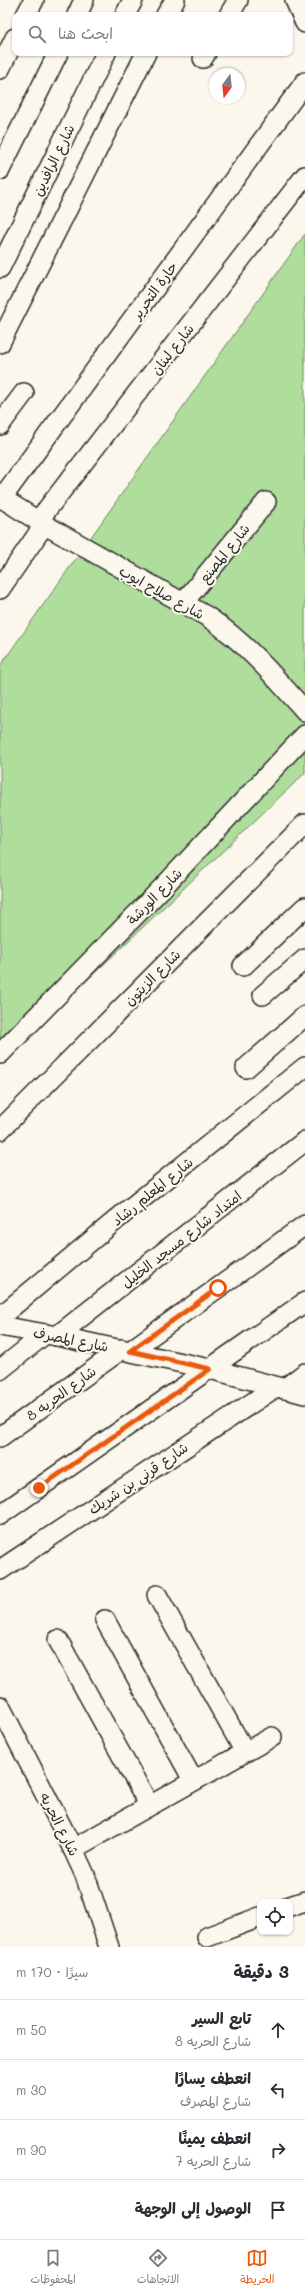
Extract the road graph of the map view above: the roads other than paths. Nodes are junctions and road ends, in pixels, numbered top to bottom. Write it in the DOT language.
graph roads {
  1 [pos="34,0"];
  2 [pos="84,0"];
  3 [pos="133,0"];
  4 [pos="175,0"];
  5 [pos="238,0"];
  6 [pos="295,0"];
  7 [pos="28,12"];
  8 [pos="78,12"];
  9 [pos="127,12"];
  10 [pos="168,12"];
  11 [pos="231,12"];
  12 [pos="305,23"];
  13 [pos="12,44"];
  14 [pos="57,56"];
  15 [pos="105,56"];
  16 [pos="144,56"];
  17 [pos="0,69"];
  18 [pos="305,82"];
  19 [pos="0,170"];
  20 [pos="305,176"];
  21 [pos="0,268"];
  22 [pos="0,343"];
  23 [pos="24,393"];
  24 [pos="0,425"];
  25 [pos="1,497"];
  26 [pos="266,502"];
  27 [pos="41,523"];
  28 [pos="0,589"];
  29 [pos="182,603"];
  30 [pos="305,711"];
  31 [pos="305,735"];
  32 [pos="305,824"];
  33 [pos="305,907"];
  34 [pos="305,959"];
  35 [pos="243,966"];
  36 [pos="263,995"];
  37 [pos="305,1016"];
  38 [pos="0,1054"];
  39 [pos="305,1067"];
  40 [pos="246,1068"];
  41 [pos="0,1130"];
  42 [pos="305,1141"];
  43 [pos="305,1225"];
  44 [pos="305,1302"];
  45 [pos="0,1317"];
  46 [pos="0,1326"];
  47 [pos="51,1335"];
  48 [pos="126,1350"];
  49 [pos="210,1369"];
  50 [pos="0,1370"];
  51 [pos="305,1373"];
  52 [pos="280,1388"];
  53 [pos="305,1394"];
  54 [pos="0,1437"];
  55 [pos="0,1515"];
  56 [pos="0,1570"];
  57 [pos="157,1595"];
  58 [pos="105,1620"];
  59 [pos="58,1640"];
  60 [pos="1,1709"];
  61 [pos="272,1737"];
  62 [pos="246,1752"];
  63 [pos="193,1780"];
  64 [pos="149,1805"];
  65 [pos="74,1849"];
  66 [pos="305,1901"];
  67 [pos="293,1905"];
  68 [pos="257,1918"];
  69 [pos="207,1937"];
  70 [pos="109,1947"];
  1 -- 7 [label="street"];
  2 -- 8 [label="street"];
  3 -- 9 [label="street"];
  4 -- 10 [label="street"];
  5 -- 11 [label="street"];
  6 -- 12 [label="street"];
  13 -- 17 [label="street"];
  14 -- 19 [label="street"];
  15 -- 21 [label="street, شارع الرافدين"];
  16 -- 22 [label="street"];
  18 -- 25 [label="street, حارة التحرير"];
  20 -- 27 [label="street, شارع لبنان"];
  23 -- 24 [label="street"];
  25 -- 27 [label="street, شارع صلاح ايوب"];
  26 -- 29 [label="street, شارع المصنع"];
  27 -- 28 [label="street, شارع لبنان"];
  27 -- 29 [label="street, شارع صلاح ايوب"];
  29 -- 30 [label="street, شارع صلاح ايوب"];
  31 -- 38 [label="street, شارع الورشة"];
  32 -- 41 [label="street, شارع الزيتون"];
  33 -- 35 [label="street"];
  34 -- 36 [label="street"];
  37 -- 40 [label="street"];
  39 -- 45 [label="street, شارع المعلم رشاد"];
  42 -- 47 [label="street, امتداد شارع مسجد الخليل"];
  43 -- 48 [label="street, شارع الحريه 8"];
  44 -- 49 [label="street"];
  46 -- 47 [label="street, شارع المصرف"];
  47 -- 48 [label="street, شارع المصرف"];
  47 -- 50 [label="street, امتداد شارع مسجد الخليل"];
  48 -- 49 [label="street, شارع المصرف"];
  48 -- 54 [label="street, شارع الحريه 8"];
  49 -- 52 [label="street, شارع المصرف"];
  49 -- 55 [label="street"];
  51 -- 52 [label="street, شارع قرنى بن شريك"];
  52 -- 53 [label="street, شارع المصرف"];
  52 -- 56 [label="street, شارع قرنى بن شريك"];
  57 -- 62 [label="street"];
  58 -- 63 [label="street"];
  59 -- 64 [label="street"];
  60 -- 65 [label="street, شارع الحريه"];
  61 -- 62 [label="street"];
  62 -- 63 [label="street"];
  63 -- 64 [label="street"];
  64 -- 65 [label="street"];
  65 -- 70 [label="street, شارع الحريه"];
  66 -- 67 [label="street"];
  68 -- 69 [label="street"];
}
